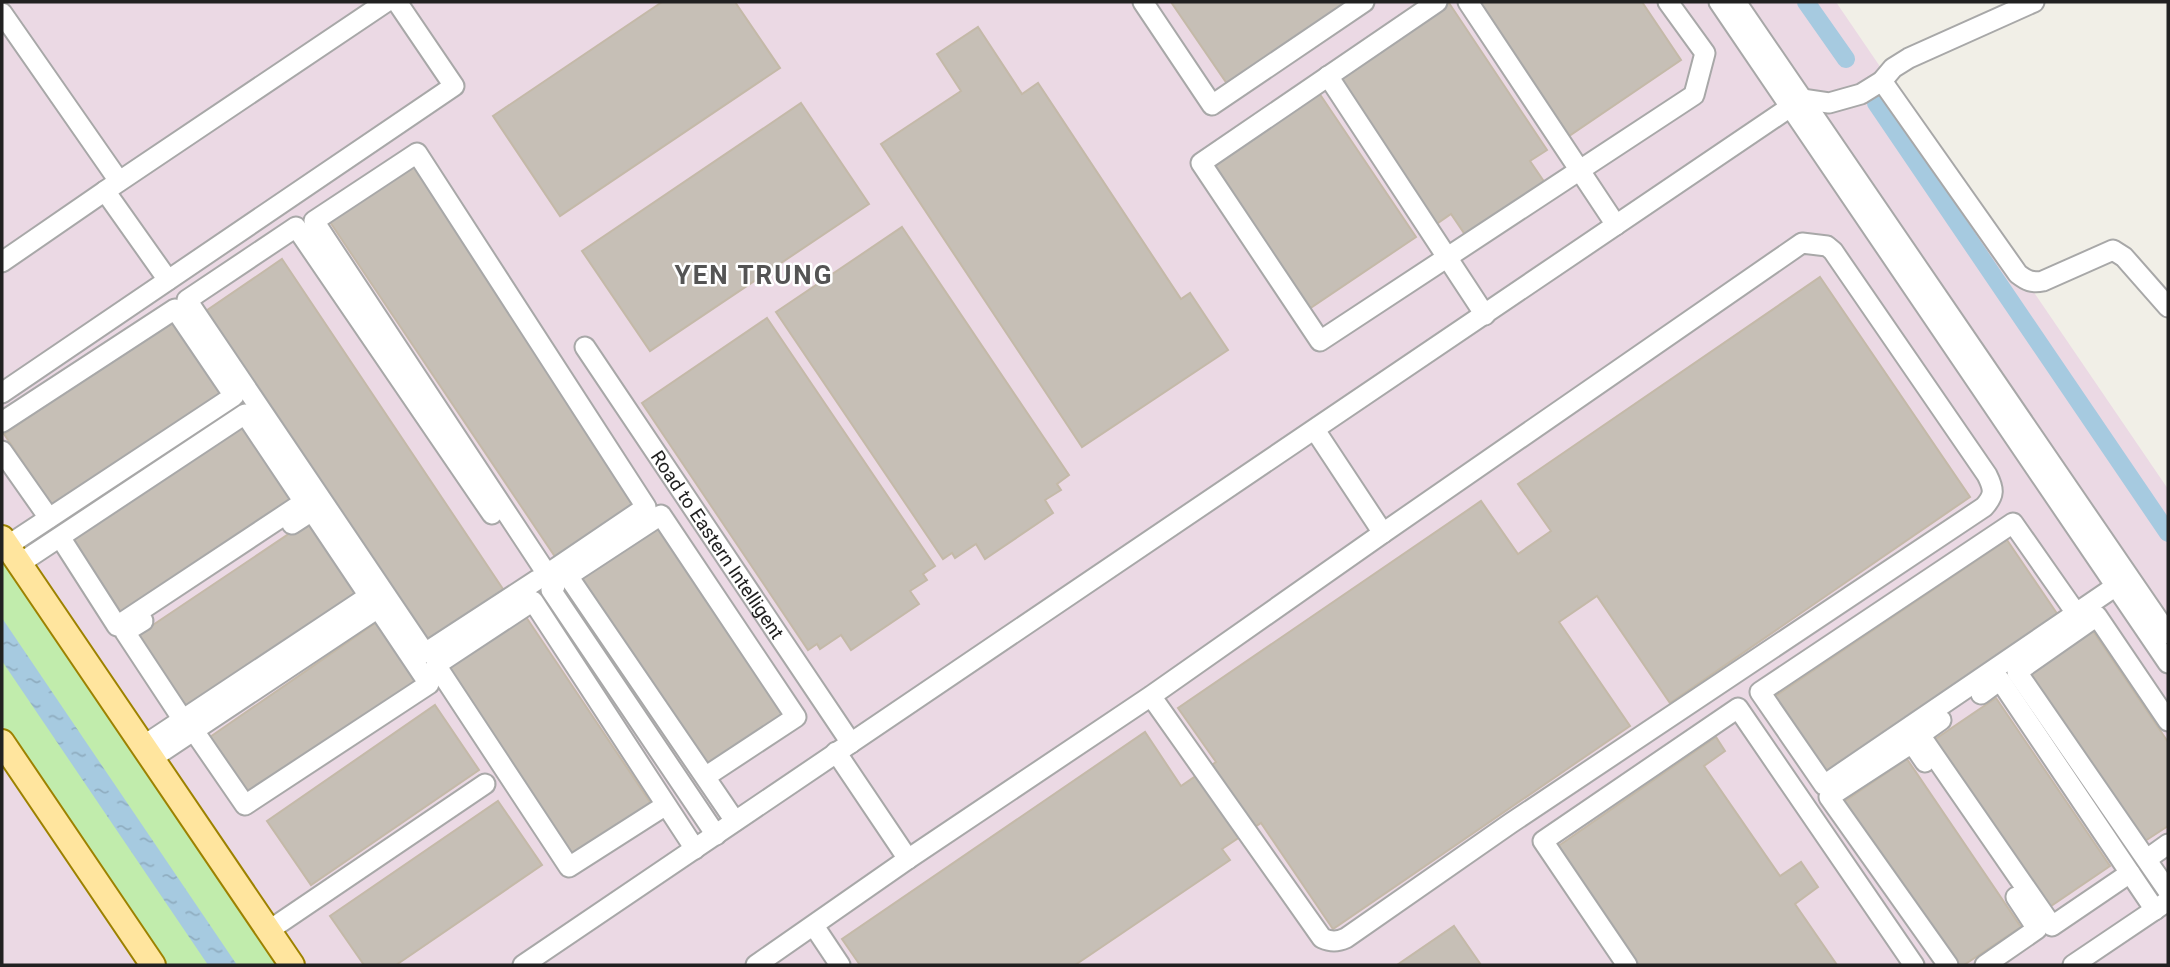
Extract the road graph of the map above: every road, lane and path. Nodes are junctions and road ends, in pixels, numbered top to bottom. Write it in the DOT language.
graph roads {
  1 [pos="7,2"];
  2 [pos="386,2"];
  3 [pos="397,2"];
  4 [pos="1143,2"];
  5 [pos="1364,2"];
  6 [pos="1437,2"];
  7 [pos="1468,2"];
  8 [pos="1668,2"];
  9 [pos="1719,2"];
  10 [pos="1736,2"];
  11 [pos="2034,2"];
  12 [pos="2,5"];
  13 [pos="2,13"];
  14 [pos="1328,76"];
  15 [pos="1882,81"];
  16 [pos="1796,103"];
  17 [pos="1580,170"];
  18 [pos="112,186"];
  19 [pos="1616,225"];
  20 [pos="1447,257"];
  21 [pos="2,262"];
  22 [pos="168,280"];
  23 [pos="2168,307"];
  24 [pos="1485,315"];
  25 [pos="585,347"];
  26 [pos="2,393"];
  27 [pos="2,422"];
  28 [pos="1315,430"];
  29 [pos="2,451"];
  30 [pos="49,518"];
  31 [pos="1383,533"];
  32 [pos="60,537"];
  33 [pos="9,550"];
  34 [pos="545,581"];
  35 [pos="2116,586"];
  36 [pos="2076,613"];
  37 [pos="2168,634"];
  38 [pos="2168,663"];
  39 [pos="1151,696"];
  40 [pos="2168,721"];
  41 [pos="189,725"];
  42 [pos="2,742"];
  43 [pos="844,748"];
  44 [pos="147,752"];
  45 [pos="705,777"];
  46 [pos="485,784"];
  47 [pos="666,805"];
  48 [pos="735,821"];
  49 [pos="716,835"];
  50 [pos="2168,844"];
  51 [pos="695,849"];
  52 [pos="908,859"];
  53 [pos="2147,859"];
  54 [pos="2130,873"];
  55 [pos="2168,891"];
  56 [pos="2162,905"];
  57 [pos="814,926"];
  58 [pos="268,931"];
  59 [pos="153,965"];
  60 [pos="292,965"];
  61 [pos="523,965"];
  62 [pos="756,965"];
  63 [pos="840,965"];
  64 [pos="1627,965"];
  65 [pos="1914,965"];
  66 [pos="1948,965"];
  67 [pos="1985,965"];
  68 [pos="2073,965"];
  1 -- 12 [label="street"];
  2 -- 18 [label="street"];
  3 -- 22 [label="street"];
  4 -- 5 [label="street"];
  6 -- 14 [label="street"];
  7 -- 17 [label="street"];
  8 -- 17 [label="street"];
  9 -- 16 [label="street"];
  10 -- 16 [label="street"];
  11 -- 15 [label="street"];
  13 -- 18 [label="street"];
  14 -- 20 [label="street"];
  14 -- 20 [label="street"];
  15 -- 16 [label="street"];
  15 -- 23 [label="street"];
  16 -- 19 [label="street"];
  16 -- 35 [label="street"];
  16 -- 37 [label="street"];
  17 -- 19 [label="street"];
  17 -- 20 [label="street"];
  18 -- 21 [label="street"];
  18 -- 22 [label="street"];
  19 -- 24 [label="street"];
  20 -- 24 [label="street"];
  22 -- 26 [label="street"];
  24 -- 28 [label="street"];
  25 -- 43 [label="street, Road to Eastern Intelligent"];
  27 -- 30 [label="street"];
  28 -- 31 [label="street"];
  28 -- 43 [label="street"];
  29 -- 30 [label="street"];
  30 -- 33 [label="street"];
  31 -- 39 [label="street"];
  31 -- 39 [label="street"];
  32 -- 32 [label="street"];
  32 -- 33 [label="street"];
  33 -- 44 [label="main road"];
  34 -- 34 [label="street"];
  34 -- 34 [label="street"];
  34 -- 49 [label="street"];
  35 -- 36 [label="street"];
  35 -- 38 [label="street"];
  36 -- 36 [label="street"];
  39 -- 52 [label="street"];
  40 -- 53 [label="street"];
  41 -- 41 [label="street"];
  41 -- 41 [label="street"];
  41 -- 44 [label="street"];
  42 -- 59 [label="main road"];
  43 -- 48 [label="street"];
  43 -- 52 [label="street, Road to Eastern Intelligent"];
  44 -- 58 [label="main road"];
  45 -- 45 [label="street"];
  45 -- 48 [label="street"];
  46 -- 58 [label="street"];
  47 -- 47 [label="street"];
  47 -- 51 [label="street"];
  48 -- 49 [label="street"];
  49 -- 51 [label="street"];
  50 -- 53 [label="street"];
  51 -- 61 [label="street"];
  52 -- 57 [label="street"];
  53 -- 55 [label="street"];
  54 -- 54 [label="street"];
  54 -- 56 [label="street"];
  56 -- 68 [label="street"];
  57 -- 62 [label="street"];
  57 -- 63 [label="street"];
  58 -- 60 [label="main road"];
  64 -- 65 [label="street"];
  66 -- 67 [label="street"];
}
